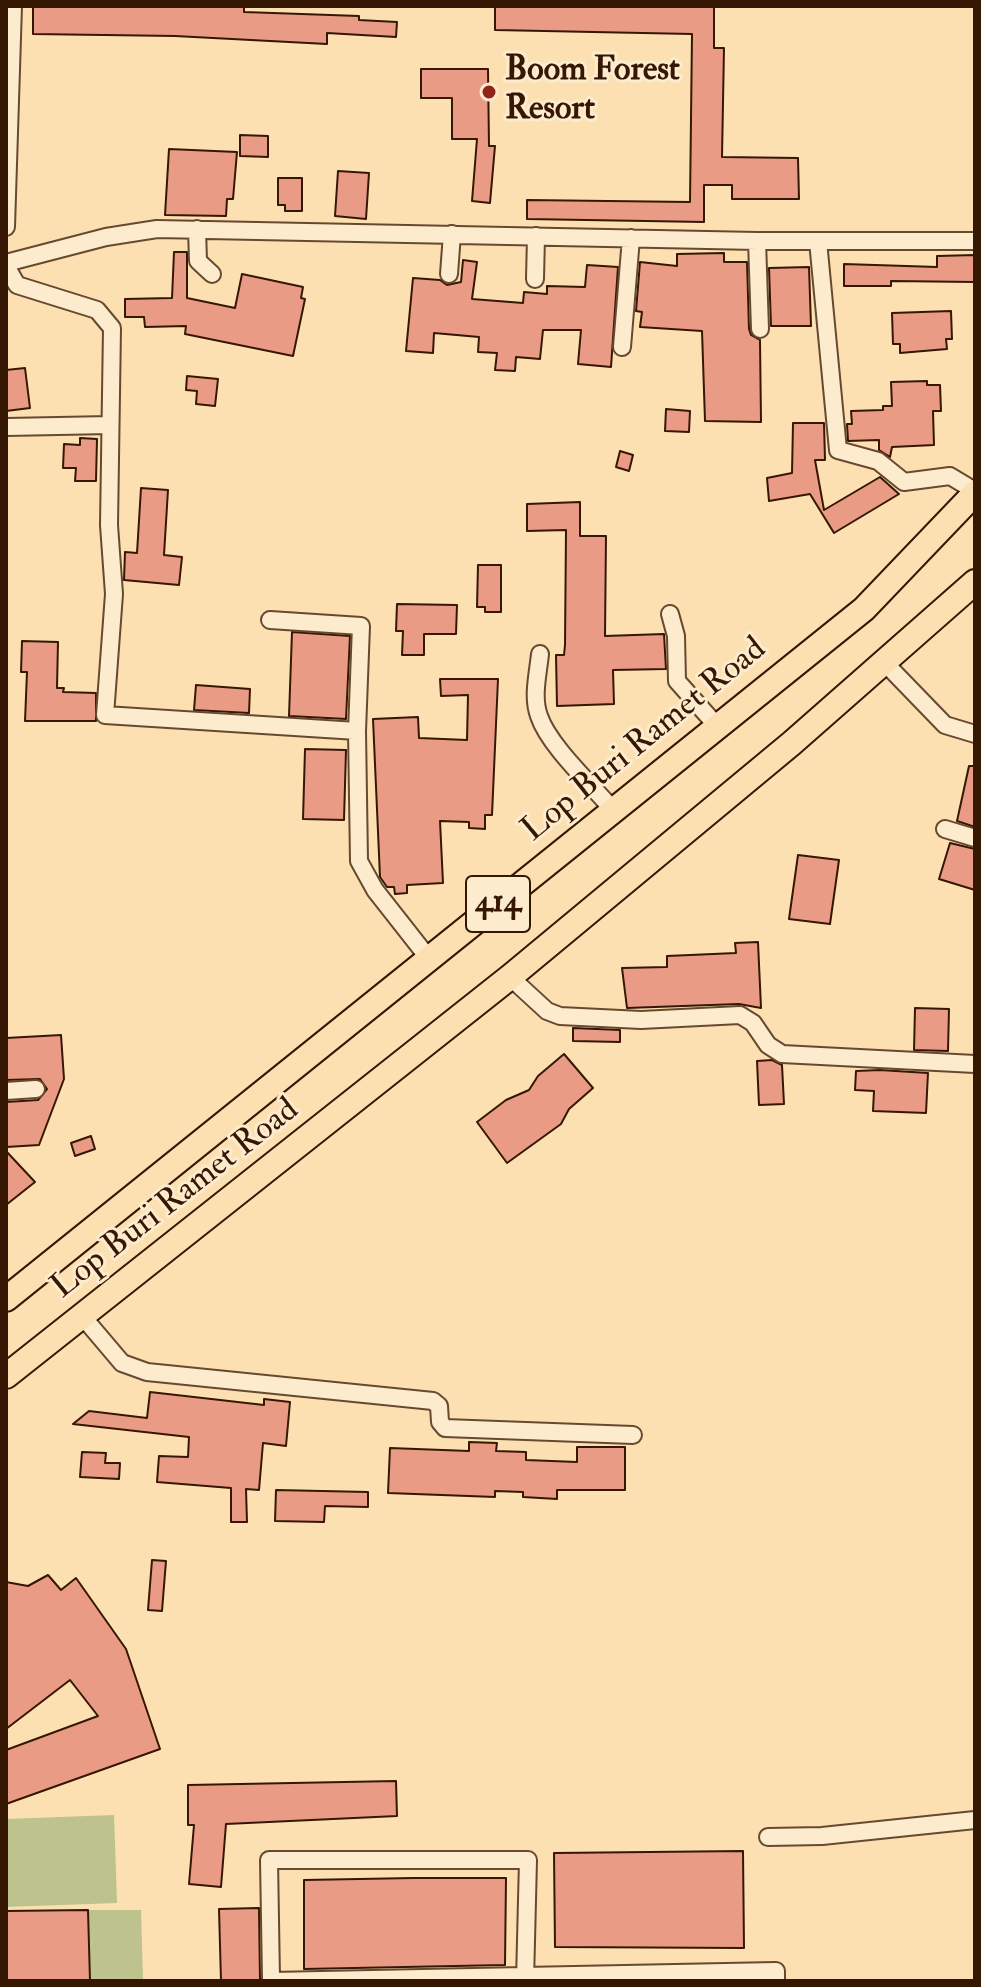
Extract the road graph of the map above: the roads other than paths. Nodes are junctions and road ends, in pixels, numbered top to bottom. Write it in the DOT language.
graph roads {
  1 [pos="13,6"];
  2 [pos="6,227"];
  3 [pos="197,229"];
  4 [pos="452,234"];
  5 [pos="536,236"];
  6 [pos="631,238"];
  7 [pos="757,241"];
  8 [pos="818,241"];
  9 [pos="975,241"];
  10 [pos="6,264"];
  11 [pos="212,274"];
  12 [pos="449,274"];
  13 [pos="535,279"];
  14 [pos="760,329"];
  15 [pos="622,347"];
  16 [pos="110,425"];
  17 [pos="6,427"];
  18 [pos="975,492"];
  19 [pos="975,582"];
  20 [pos="670,614"];
  21 [pos="270,620"];
  22 [pos="540,654"];
  23 [pos="885,663"];
  24 [pos="717,726"];
  25 [pos="357,731"];
  26 [pos="975,734"];
  27 [pos="613,810"];
  28 [pos="945,829"];
  29 [pos="975,838"];
  30 [pos="430,960"];
  31 [pos="510,977"];
  32 [pos="975,1064"];
  33 [pos="36,1089"];
  34 [pos="6,1091"];
  35 [pos="6,1299"];
  36 [pos="83,1317"];
  37 [pos="6,1376"];
  38 [pos="633,1435"];
  39 [pos="975,1820"];
  40 [pos="768,1837"];
  41 [pos="525,1977"];
  42 [pos="271,1980"];
  43 [pos="776,1981"];
  1 -- 2 [label="street"];
  3 -- 4 [label="street"];
  3 -- 10 [label="street"];
  3 -- 11 [label="street"];
  4 -- 5 [label="street"];
  4 -- 12 [label="street"];
  5 -- 6 [label="street"];
  5 -- 13 [label="street"];
  6 -- 7 [label="street"];
  6 -- 15 [label="street"];
  7 -- 8 [label="street"];
  7 -- 14 [label="street"];
  8 -- 9 [label="street"];
  8 -- 18 [label="street"];
  10 -- 16 [label="street"];
  16 -- 17 [label="street"];
  16 -- 25 [label="street"];
  18 -- 24 [label="main road, Lop Buri Ramet Road / 414"];
  19 -- 23 [label="main road, Lop Buri Ramet Road / 414"];
  20 -- 24 [label="street"];
  21 -- 25 [label="street"];
  22 -- 27 [label="street"];
  23 -- 26 [label="street"];
  23 -- 31 [label="main road, Lop Buri Ramet Road / 414"];
  24 -- 27 [label="main road, Lop Buri Ramet Road / 414"];
  25 -- 30 [label="street"];
  27 -- 30 [label="main road, Lop Buri Ramet Road / 414"];
  28 -- 29 [label="street"];
  30 -- 35 [label="main road, Lop Buri Ramet Road / 414"];
  31 -- 32 [label="street"];
  31 -- 36 [label="main road, Lop Buri Ramet Road / 414"];
  33 -- 34 [label="street"];
  36 -- 37 [label="main road, Lop Buri Ramet Road / 414"];
  36 -- 38 [label="street"];
  39 -- 40 [label="street"];
  41 -- 42 [label="street"];
  41 -- 42 [label="street"];
  41 -- 43 [label="street"];
}
